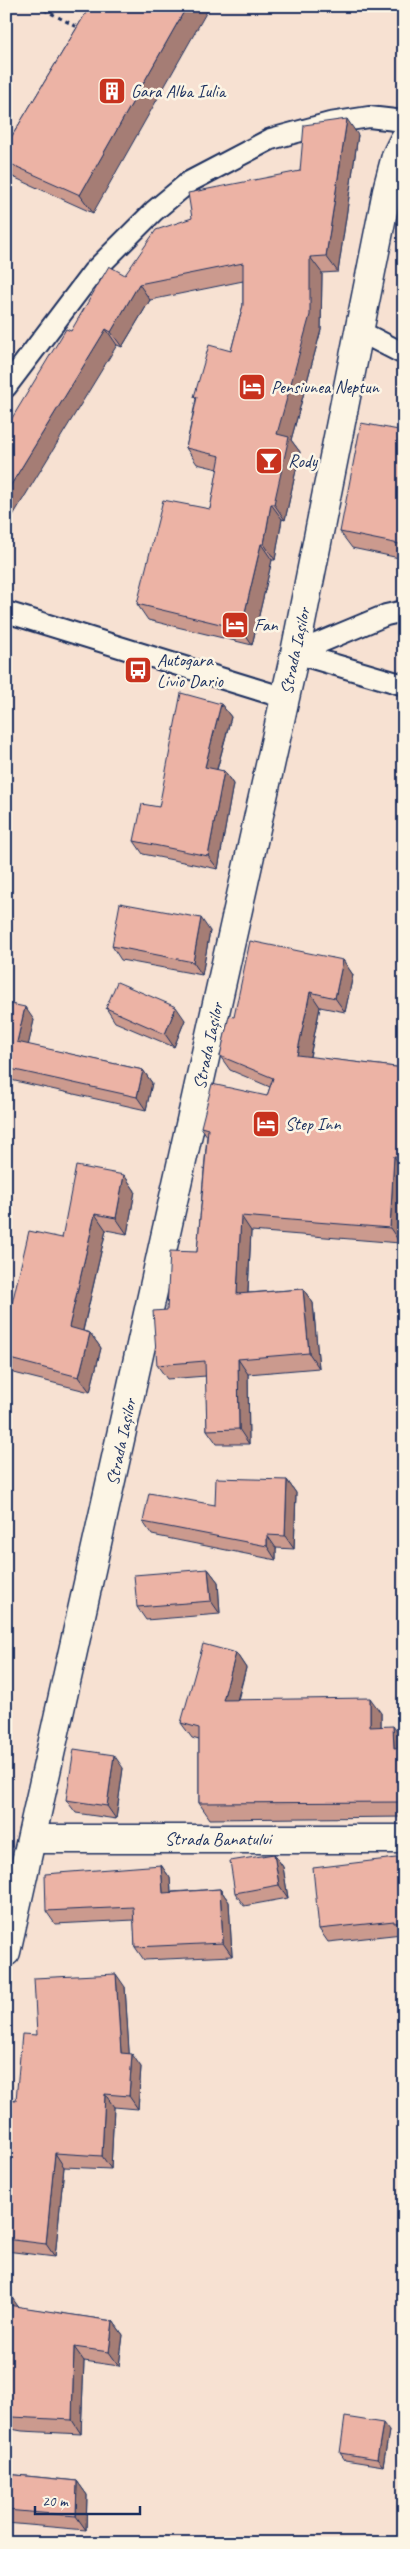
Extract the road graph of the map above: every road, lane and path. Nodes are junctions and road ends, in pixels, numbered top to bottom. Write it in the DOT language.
graph roads {
  1 [pos="37,6"];
  2 [pos="82,30"];
  3 [pos="404,121"];
  4 [pos="404,140"];
  5 [pos="359,331"];
  6 [pos="404,354"];
  7 [pos="6,387"];
  8 [pos="404,611"];
  9 [pos="6,612"];
  10 [pos="295,653"];
  11 [pos="404,686"];
  12 [pos="285,698"];
  13 [pos="404,1839"];
  14 [pos="33,1840"];
  15 [pos="6,1952"];
  1 -- 2 [label="path"];
  3 -- 7 [label="lane"];
  4 -- 5 [label="street, Strada Iașilor"];
  5 -- 6 [label="lane"];
  5 -- 10 [label="street, Strada Iașilor"];
  8 -- 10 [label="lane"];
  9 -- 12 [label="lane"];
  10 -- 11 [label="lane"];
  10 -- 12 [label="street, Strada Iașilor"];
  12 -- 14 [label="street, Strada Iașilor"];
  13 -- 14 [label="street, Strada Banatului"];
  14 -- 15 [label="street, Strada Iașilor"];
}
